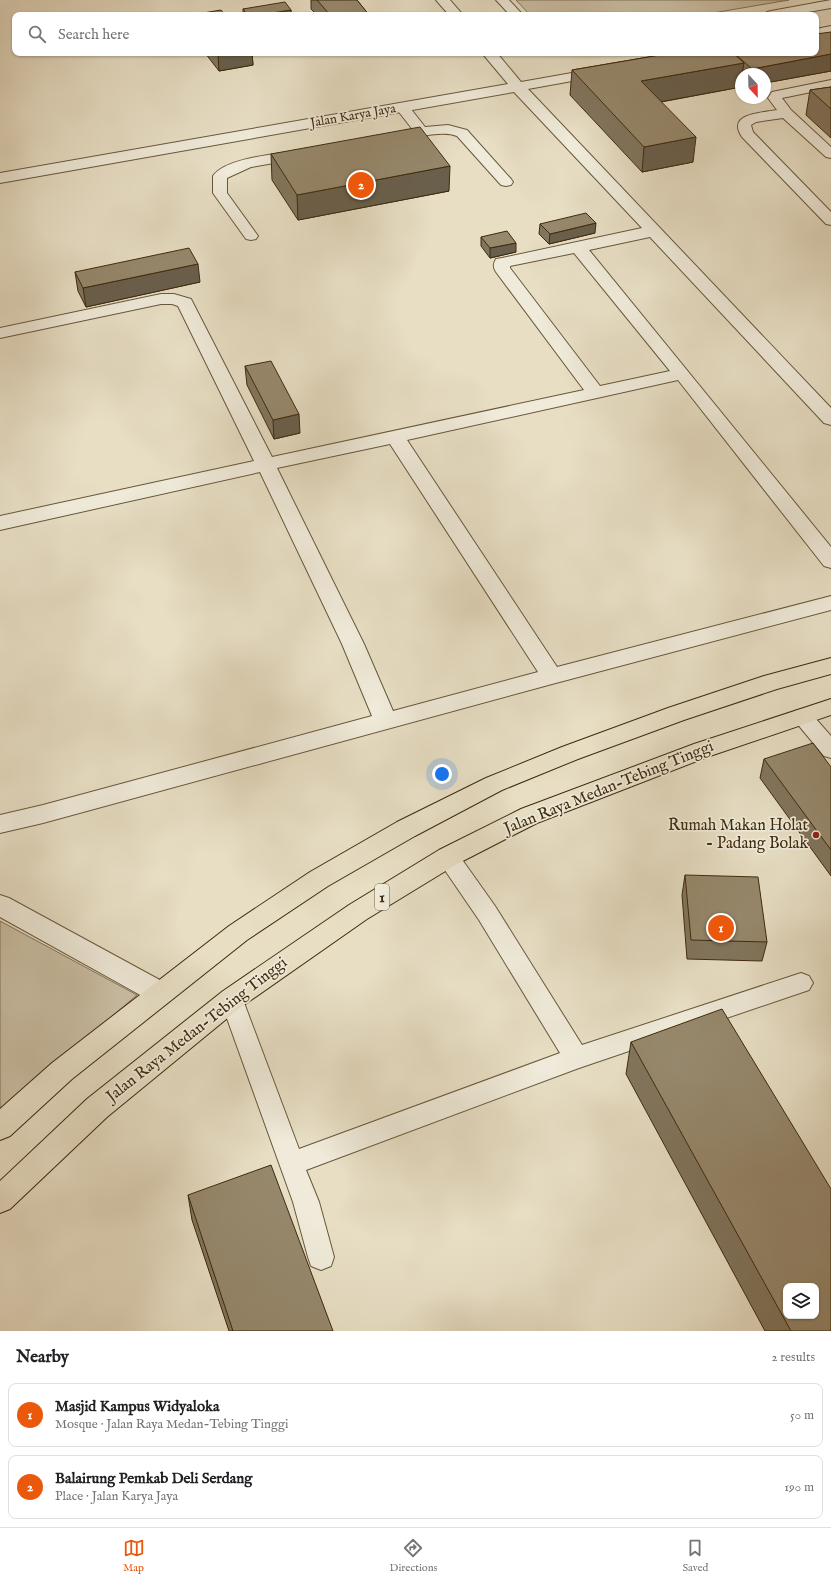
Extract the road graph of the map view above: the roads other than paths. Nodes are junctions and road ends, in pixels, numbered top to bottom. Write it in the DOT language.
graph roads {
  1 [pos="443,0"];
  2 [pos="502,0"];
  3 [pos="831,4"];
  4 [pos="453,12"];
  5 [pos="513,12"];
  6 [pos="787,12"];
  7 [pos="831,30"];
  8 [pos="819,32"];
  9 [pos="492,56"];
  10 [pos="612,70"];
  11 [pos="831,84"];
  12 [pos="518,87"];
  13 [pos="402,107"];
  14 [pos="786,113"];
  15 [pos="422,133"];
  16 [pos="383,140"];
  17 [pos="313,152"];
  18 [pos="831,154"];
  19 [pos="0,178"];
  20 [pos="506,182"];
  21 [pos="831,221"];
  22 [pos="653,231"];
  23 [pos="251,236"];
  24 [pos="578,247"];
  25 [pos="0,333"];
  26 [pos="682,374"];
  27 [pos="596,393"];
  28 [pos="831,419"];
  29 [pos="395,436"];
  30 [pos="266,465"];
  31 [pos="0,523"];
  32 [pos="831,561"];
  33 [pos="831,603"];
  34 [pos="831,666"];
  35 [pos="552,676"];
  36 [pos="831,707"];
  37 [pos="802,716"];
  38 [pos="386,722"];
  39 [pos="831,750"];
  40 [pos="0,824"];
  41 [pos="448,857"];
  42 [pos="0,905"];
  43 [pos="801,983"];
  44 [pos="160,993"];
  45 [pos="232,999"];
  46 [pos="576,1058"];
  47 [pos="0,1127"];
  48 [pos="291,1164"];
  49 [pos="0,1200"];
  50 [pos="321,1257"];
  1 -- 4 [label="street"];
  2 -- 5 [label="lane"];
  3 -- 6 [label="lane"];
  7 -- 8 [label="street"];
  9 -- 12 [label="street"];
  10 -- 12 [label="street, Jalan Karya Jaya"];
  11 -- 14 [label="lane"];
  12 -- 13 [label="street, Jalan Karya Jaya"];
  12 -- 22 [label="street"];
  13 -- 15 [label="lane"];
  13 -- 19 [label="street, Jalan Karya Jaya"];
  14 -- 18 [label="lane"];
  14 -- 21 [label="lane"];
  15 -- 16 [label="lane"];
  15 -- 20 [label="lane"];
  17 -- 23 [label="lane"];
  22 -- 24 [label="street"];
  22 -- 28 [label="street"];
  24 -- 26 [label="street"];
  24 -- 27 [label="street"];
  25 -- 30 [label="street"];
  26 -- 27 [label="street"];
  26 -- 32 [label="street"];
  27 -- 29 [label="street"];
  29 -- 30 [label="street"];
  29 -- 35 [label="street"];
  30 -- 31 [label="street"];
  30 -- 38 [label="street"];
  33 -- 35 [label="street"];
  34 -- 44 [label="highway"];
  35 -- 38 [label="street"];
  36 -- 37 [label="highway, Jalan Raya Medan-Tebing Tinggi / 1"];
  37 -- 39 [label="lane"];
  37 -- 41 [label="highway, Jalan Raya Medan-Tebing Tinggi / 1"];
  38 -- 40 [label="street"];
  41 -- 45 [label="highway, Jalan Raya Medan-Tebing Tinggi / 1"];
  41 -- 46 [label="lane"];
  42 -- 44 [label="street"];
  43 -- 46 [label="lane"];
  44 -- 47 [label="highway"];
  45 -- 48 [label="lane"];
  45 -- 49 [label="highway, Jalan Raya Medan-Tebing Tinggi / 1"];
  46 -- 48 [label="lane"];
  48 -- 50 [label="lane"];
}
